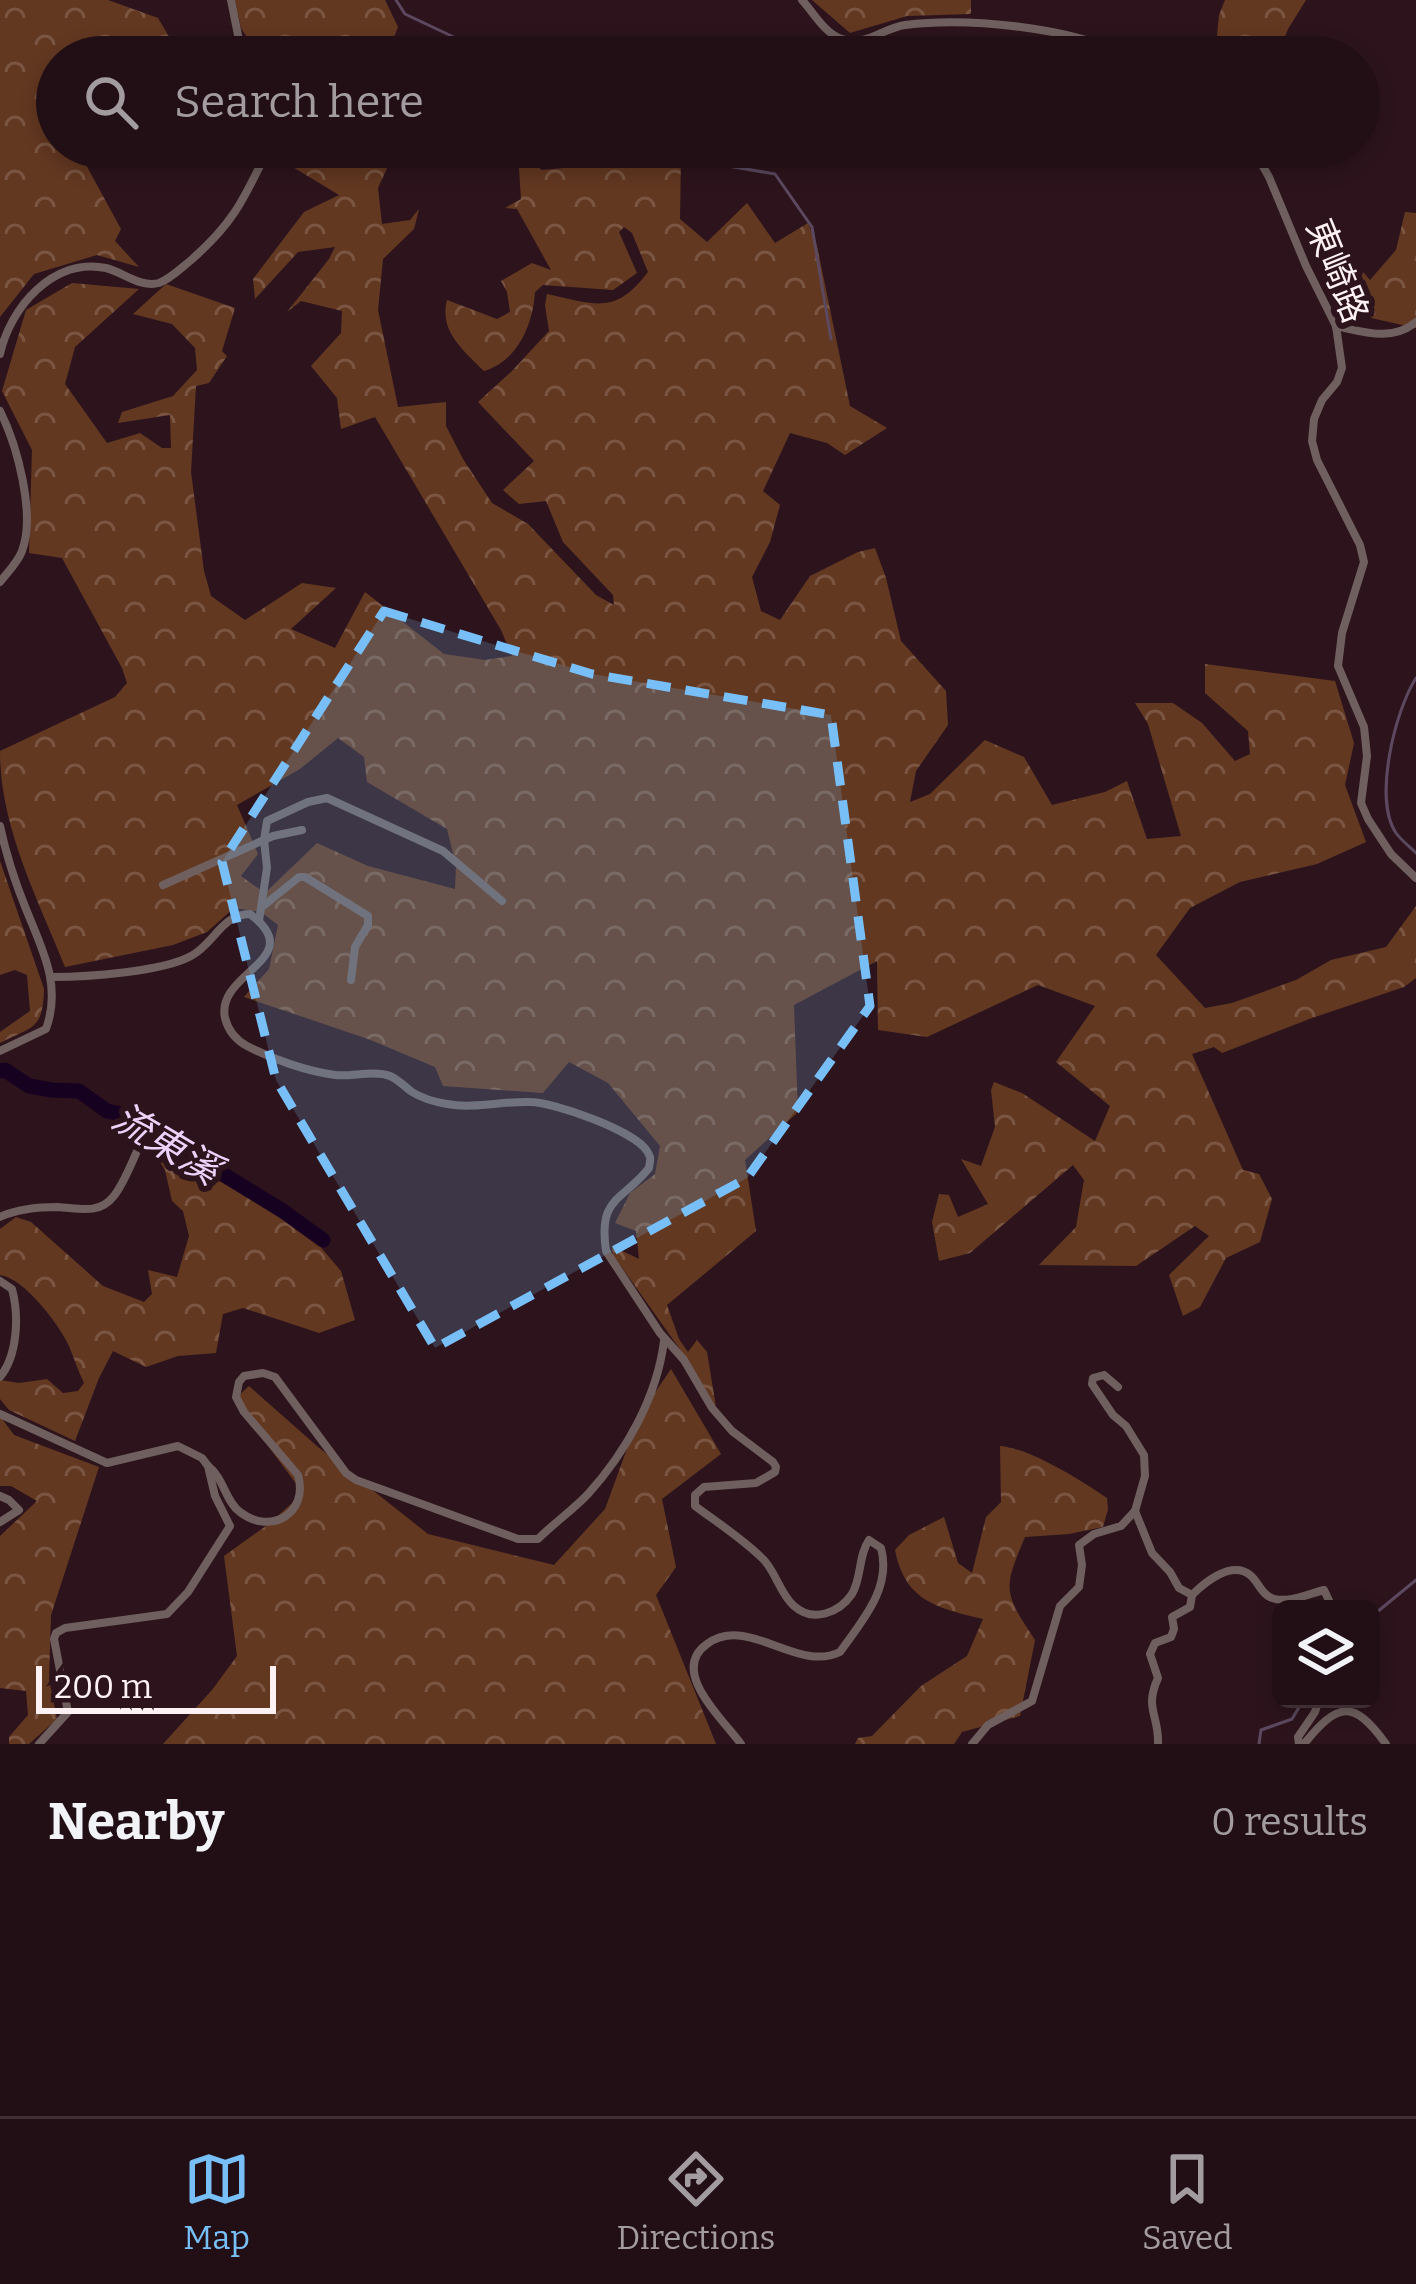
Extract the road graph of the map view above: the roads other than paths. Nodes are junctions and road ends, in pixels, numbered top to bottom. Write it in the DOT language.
graph roads {
  1 [pos="231,0"];
  2 [pos="802,0"];
  3 [pos="237,36"];
  4 [pos="838,36"];
  5 [pos="877,36"];
  6 [pos="1065,36"];
  7 [pos="258,168"];
  8 [pos="1264,168"];
  9 [pos="1416,322"];
  10 [pos="1336,326"];
  11 [pos="0,354"];
  12 [pos="0,411"];
  13 [pos="0,582"];
  14 [pos="0,826"];
  15 [pos="302,830"];
  16 [pos="264,840"];
  17 [pos="1416,878"];
  18 [pos="163,885"];
  19 [pos="502,901"];
  20 [pos="261,907"];
  21 [pos="259,921"];
  22 [pos="52,977"];
  23 [pos="351,980"];
  24 [pos="0,1051"];
  25 [pos="140,1145"];
  26 [pos="0,1217"];
  27 [pos="0,1281"];
  28 [pos="664,1339"];
  29 [pos="0,1377"];
  30 [pos="1118,1388"];
  31 [pos="0,1414"];
  32 [pos="208,1466"];
  33 [pos="0,1496"];
  34 [pos="1135,1511"];
  35 [pos="0,1522"];
  36 [pos="1192,1595"];
  37 [pos="1329,1600"];
  38 [pos="1316,1708"];
  39 [pos="39,1744"];
  40 [pos="741,1744"];
  41 [pos="972,1744"];
  42 [pos="1158,1744"];
  43 [pos="1302,1744"];
  44 [pos="1385,1744"];
  1 -- 3 [label="street"];
  2 -- 4 [label="street"];
  5 -- 6 [label="street"];
  7 -- 11 [label="street"];
  8 -- 10 [label="street, 東崎路"];
  9 -- 10 [label="street"];
  10 -- 17 [label="street, 東崎路"];
  12 -- 13 [label="street"];
  14 -- 22 [label="street"];
  15 -- 16 [label="street"];
  16 -- 18 [label="street"];
  16 -- 19 [label="street"];
  16 -- 20 [label="street"];
  20 -- 21 [label="street"];
  20 -- 23 [label="street"];
  21 -- 22 [label="street"];
  21 -- 28 [label="street"];
  22 -- 24 [label="street"];
  25 -- 26 [label="street"];
  27 -- 29 [label="street"];
  28 -- 32 [label="street"];
  28 -- 40 [label="street"];
  30 -- 34 [label="street"];
  31 -- 32 [label="street"];
  32 -- 39 [label="street"];
  33 -- 35 [label="street"];
  34 -- 36 [label="street"];
  34 -- 41 [label="street"];
  36 -- 37 [label="street"];
  36 -- 42 [label="street"];
  38 -- 43 [label="street"];
  43 -- 44 [label="street"];
}
